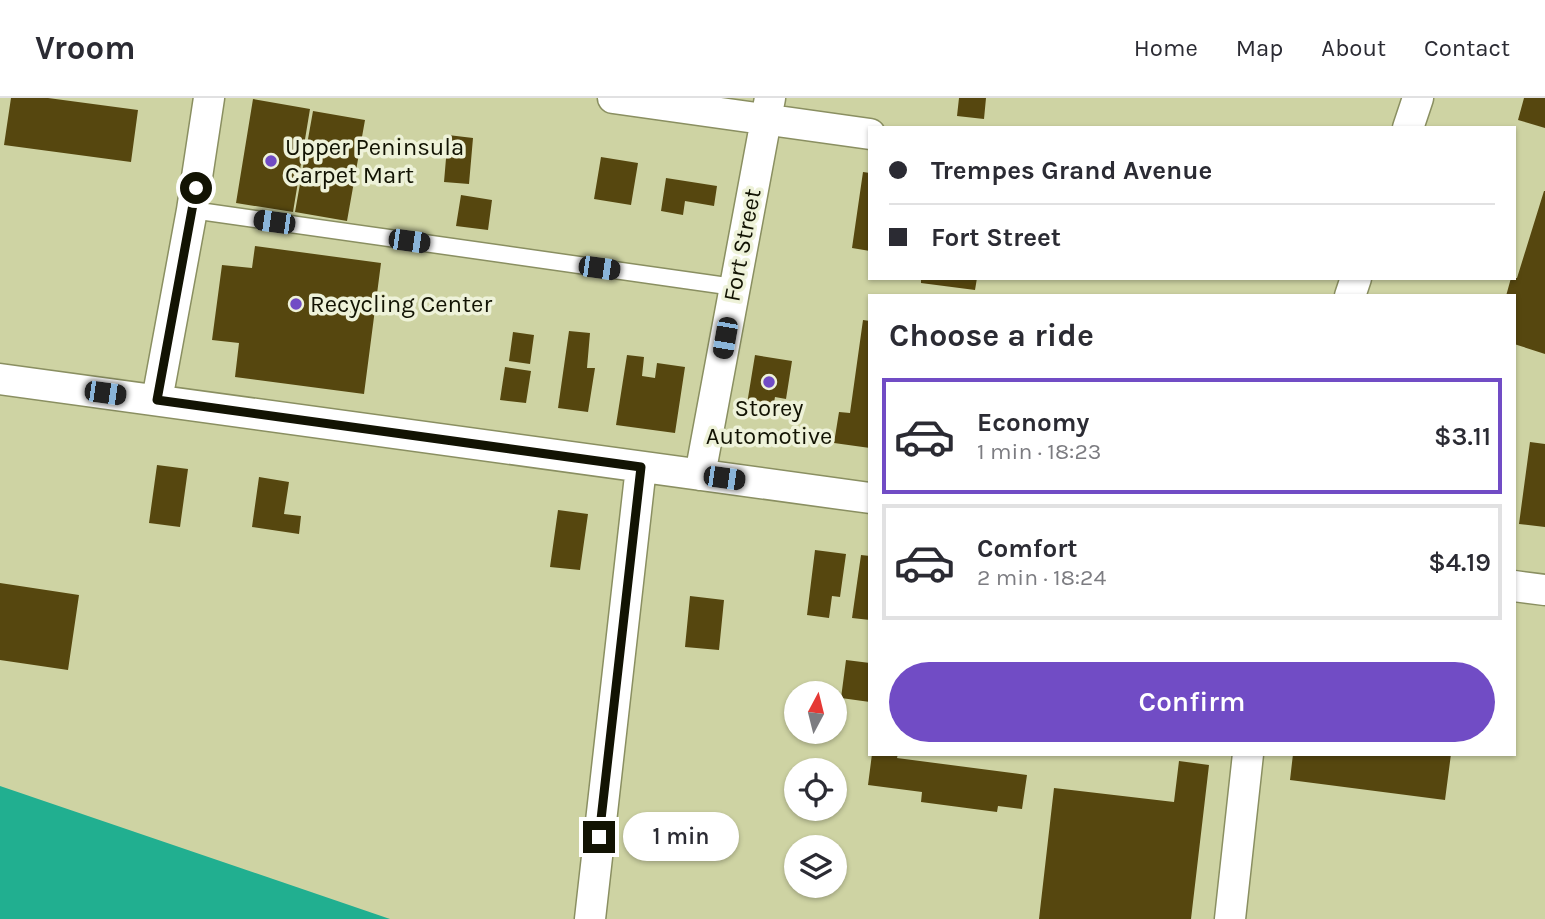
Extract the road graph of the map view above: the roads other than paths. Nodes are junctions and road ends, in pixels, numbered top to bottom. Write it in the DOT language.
graph roads {
  1 [pos="209,98"];
  2 [pos="613,98"];
  3 [pos="1418,98"];
  4 [pos="768,109"];
  5 [pos="1409,126"];
  6 [pos="868,134"];
  7 [pos="192,210"];
  8 [pos="734,287"];
  9 [pos="0,379"];
  10 [pos="157,400"];
  11 [pos="641,467"];
  12 [pos="700,475"];
  13 [pos="868,498"];
  14 [pos="1516,586"];
  15 [pos="1545,590"];
  16 [pos="1248,756"];
  17 [pos="590,919"];
  18 [pos="1230,919"];
  1 -- 7 [label="street"];
  2 -- 4 [label="street"];
  3 -- 5 [label="street"];
  4 -- 6 [label="street"];
  4 -- 8 [label="street, Fort Street"];
  7 -- 8 [label="lane"];
  7 -- 10 [label="street"];
  8 -- 12 [label="street, Fort Street"];
  9 -- 10 [label="street"];
  10 -- 11 [label="street"];
  11 -- 12 [label="street"];
  11 -- 17 [label="street"];
  12 -- 13 [label="street"];
  14 -- 15 [label="street"];
  16 -- 18 [label="street"];
}
